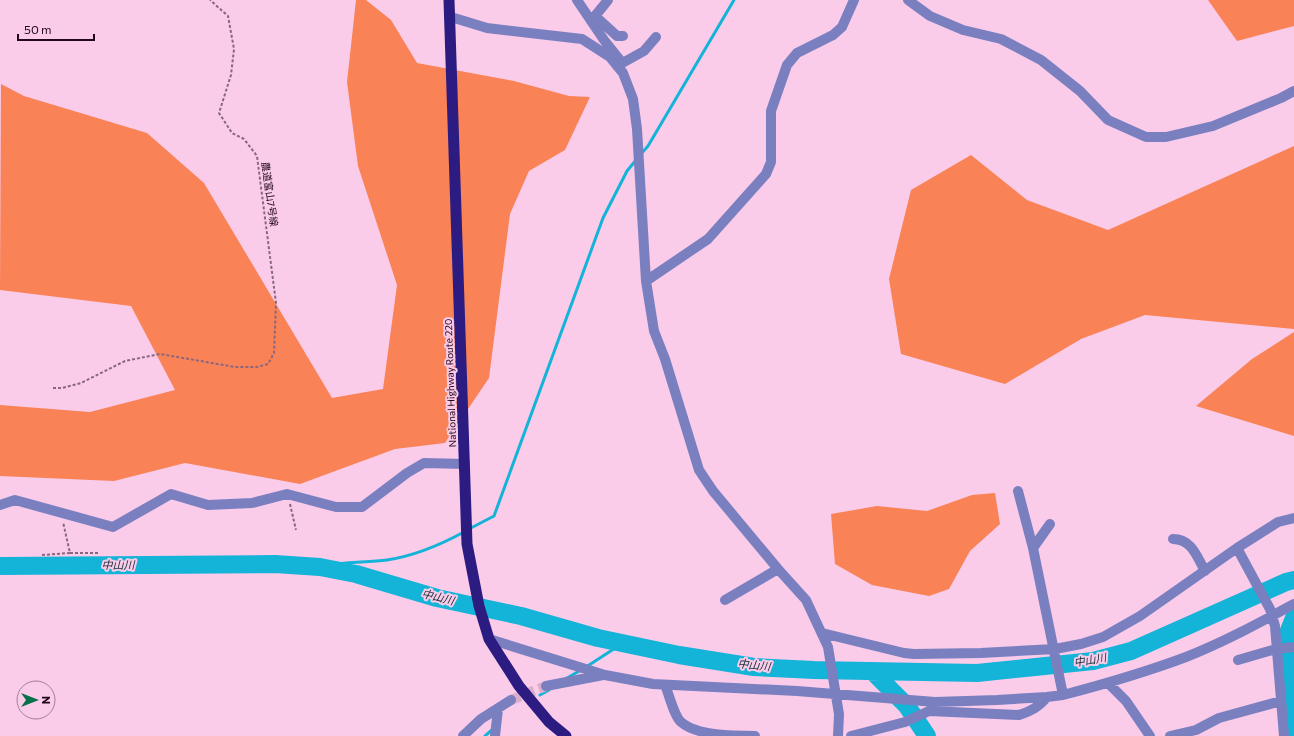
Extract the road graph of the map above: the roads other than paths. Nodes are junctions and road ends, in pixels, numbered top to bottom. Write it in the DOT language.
graph roads {
  1 [pos="449,0"];
  2 [pos="577,0"];
  3 [pos="608,0"];
  4 [pos="854,0"];
  5 [pos="908,0"];
  6 [pos="451,17"];
  7 [pos="593,19"];
  8 [pos="623,36"];
  9 [pos="656,37"];
  10 [pos="620,65"];
  11 [pos="1294,91"];
  12 [pos="646,281"];
  13 [pos="465,464"];
  14 [pos="1018,491"];
  15 [pos="0,505"];
  16 [pos="1294,518"];
  17 [pos="1050,524"];
  18 [pos="1173,539"];
  19 [pos="1033,548"];
  20 [pos="1237,548"];
  21 [pos="778,569"];
  22 [pos="1205,571"];
  23 [pos="725,600"];
  24 [pos="1294,604"];
  25 [pos="1271,612"];
  26 [pos="822,633"];
  27 [pos="489,639"];
  28 [pos="1294,647"];
  29 [pos="1055,649"];
  30 [pos="1276,649"];
  31 [pos="1238,660"];
  32 [pos="605,675"];
  33 [pos="1108,683"];
  34 [pos="665,685"];
  35 [pos="546,686"];
  36 [pos="1063,692"];
  37 [pos="836,693"];
  38 [pos="1047,697"];
  39 [pos="511,700"];
  40 [pos="1281,701"];
  41 [pos="498,709"];
  42 [pos="463,736"];
  43 [pos="495,736"];
  44 [pos="566,736"];
  45 [pos="755,736"];
  46 [pos="838,736"];
  47 [pos="850,736"];
  48 [pos="1150,736"];
  49 [pos="1170,736"];
  50 [pos="1284,736"];
  1 -- 6 [label="highway, National Highway Route 220"];
  2 -- 7 [label="street"];
  3 -- 7 [label="street"];
  4 -- 12 [label="street"];
  5 -- 11 [label="street"];
  6 -- 10 [label="street"];
  6 -- 13 [label="highway, National Highway Route 220"];
  7 -- 8 [label="street"];
  7 -- 10 [label="street"];
  9 -- 10 [label="street"];
  10 -- 12 [label="street"];
  12 -- 21 [label="street"];
  13 -- 15 [label="street"];
  13 -- 27 [label="highway, National Highway Route 220"];
  14 -- 19 [label="street"];
  16 -- 20 [label="street"];
  17 -- 19 [label="street"];
  18 -- 22 [label="street"];
  19 -- 29 [label="street"];
  20 -- 22 [label="street"];
  20 -- 25 [label="street"];
  21 -- 23 [label="street"];
  21 -- 26 [label="street"];
  22 -- 29 [label="street"];
  24 -- 25 [label="street"];
  25 -- 30 [label="street"];
  25 -- 33 [label="street"];
  26 -- 29 [label="street"];
  26 -- 37 [label="street"];
  27 -- 32 [label="street"];
  27 -- 44 [label="highway, National Highway Route 220"];
  28 -- 30 [label="street"];
  29 -- 36 [label="street"];
  30 -- 31 [label="street"];
  30 -- 40 [label="street"];
  32 -- 34 [label="street"];
  32 -- 35 [label="street"];
  33 -- 36 [label="street"];
  33 -- 48 [label="street"];
  34 -- 37 [label="street"];
  34 -- 45 [label="street"];
  36 -- 38 [label="street"];
  37 -- 38 [label="street"];
  37 -- 46 [label="street"];
  38 -- 47 [label="street"];
  39 -- 41 [label="street"];
  40 -- 49 [label="street"];
  40 -- 50 [label="street"];
  41 -- 42 [label="street"];
  41 -- 43 [label="street"];
}
